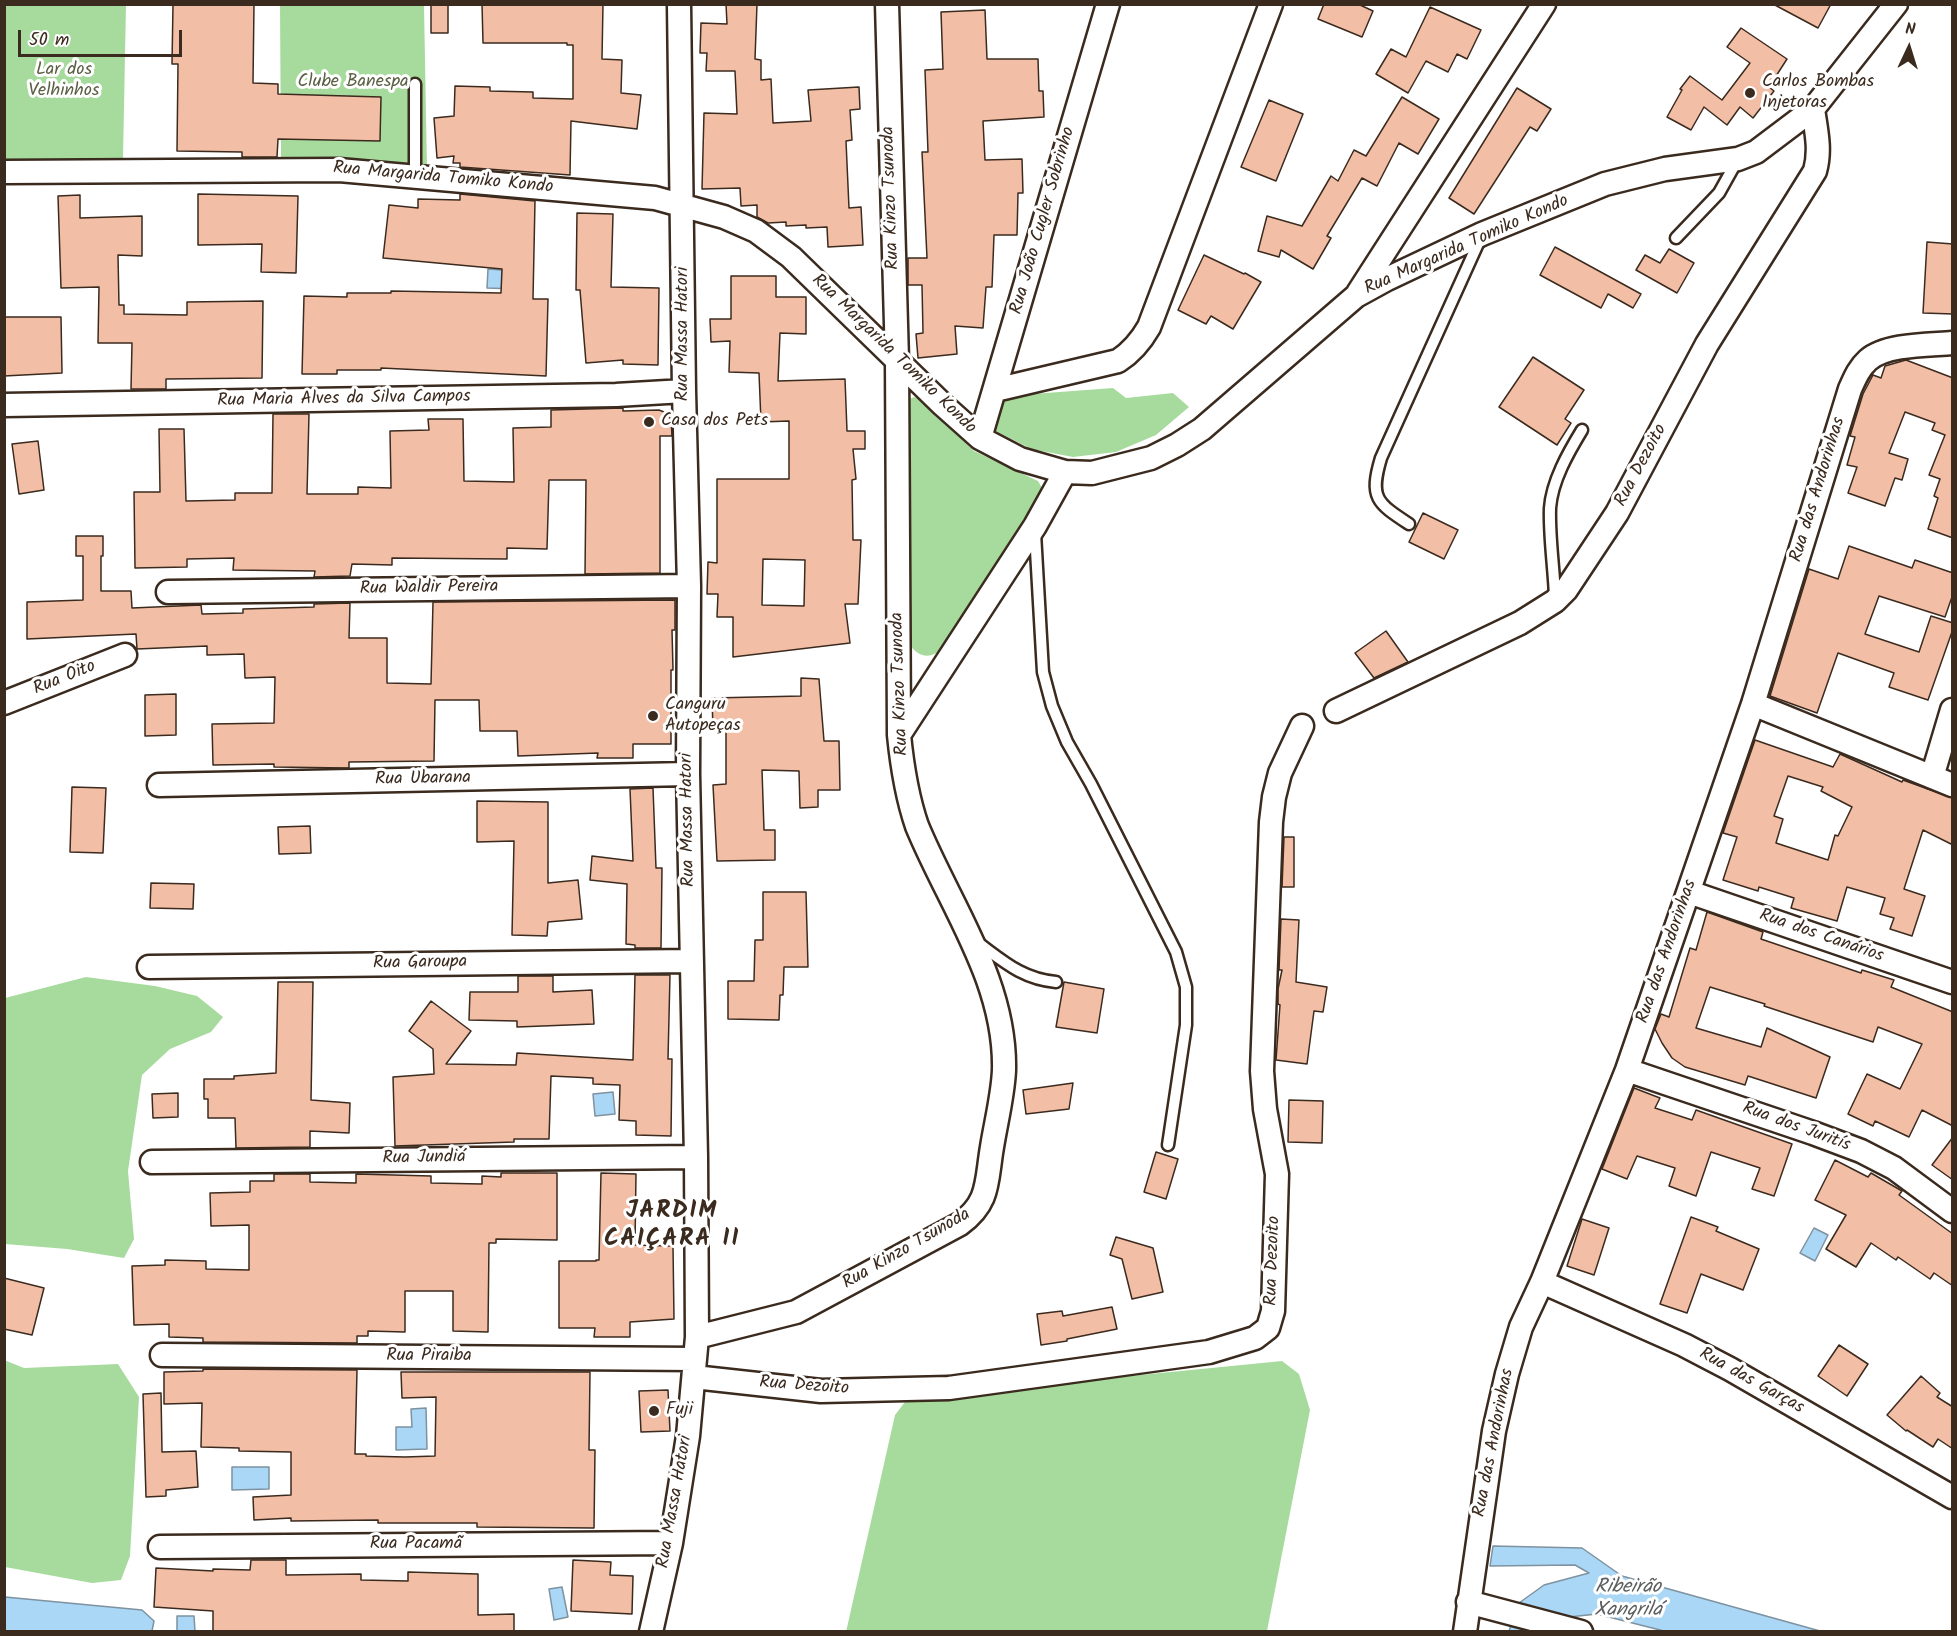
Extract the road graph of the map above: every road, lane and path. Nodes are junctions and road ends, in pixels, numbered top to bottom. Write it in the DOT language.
graph roads {
  1 [pos="679,4"];
  2 [pos="887,4"];
  3 [pos="1108,4"];
  4 [pos="1271,4"];
  5 [pos="1544,4"];
  6 [pos="1896,4"];
  7 [pos="415,84"];
  8 [pos="1813,109"];
  9 [pos="1738,159"];
  10 [pos="4,172"];
  11 [pos="415,176"];
  12 [pos="683,207"];
  13 [pos="1482,234"];
  14 [pos="1676,238"];
  15 [pos="1356,296"];
  16 [pos="1953,343"];
  17 [pos="897,360"];
  18 [pos="995,390"];
  19 [pos="684,391"];
  20 [pos="4,405"];
  21 [pos="1582,430"];
  22 [pos="980,438"];
  23 [pos="1065,472"];
  24 [pos="1409,524"];
  25 [pos="1035,526"];
  26 [pos="689,586"];
  27 [pos="168,592"];
  28 [pos="1555,601"];
  29 [pos="124,655"];
  30 [pos="4,703"];
  31 [pos="1753,704"];
  32 [pos="1953,710"];
  33 [pos="1336,711"];
  34 [pos="1302,726"];
  35 [pos="899,735"];
  36 [pos="688,774"];
  37 [pos="1942,781"];
  38 [pos="159,785"];
  39 [pos="1689,892"];
  40 [pos="969,937"];
  41 [pos="691,961"];
  42 [pos="149,967"];
  43 [pos="1056,982"];
  44 [pos="1953,982"];
  45 [pos="1628,1070"];
  46 [pos="1168,1145"];
  47 [pos="696,1156"];
  48 [pos="153,1162"];
  49 [pos="1953,1211"];
  50 [pos="1542,1282"];
  51 [pos="162,1355"];
  52 [pos="695,1358"];
  53 [pos="1953,1497"];
  54 [pos="671,1543"];
  55 [pos="160,1546"];
  56 [pos="1468,1602"];
  57 [pos="651,1632"];
  58 [pos="1465,1632"];
  59 [pos="1581,1632"];
  1 -- 12 [label="street, Rua Massa Hatori"];
  2 -- 17 [label="street, Rua Kinzo Tsunoda"];
  3 -- 18 [label="street, Rua João Cugler Sobrinho"];
  4 -- 18 [label="street"];
  5 -- 15 [label="street"];
  6 -- 8 [label="street, Rua Margarida Tomiko Kondo"];
  7 -- 11 [label="lane"];
  8 -- 9 [label="street, Rua Margarida Tomiko Kondo"];
  8 -- 28 [label="street, Rua Dezoito"];
  9 -- 13 [label="street, Rua Margarida Tomiko Kondo"];
  9 -- 14 [label="lane"];
  10 -- 11 [label="street, Rua Margarida Tomiko Kondo"];
  11 -- 12 [label="street, Rua Margarida Tomiko Kondo"];
  12 -- 17 [label="street, Rua Margarida Tomiko Kondo"];
  12 -- 19 [label="street, Rua Massa Hatori"];
  13 -- 15 [label="street, Rua Margarida Tomiko Kondo"];
  13 -- 24 [label="lane"];
  15 -- 23 [label="street, Rua Margarida Tomiko Kondo"];
  16 -- 31 [label="street, Rua das Andorinhas"];
  17 -- 22 [label="street, Rua Margarida Tomiko Kondo"];
  17 -- 35 [label="street, Rua Kinzo Tsunoda"];
  18 -- 22 [label="street, Rua João Cugler Sobrinho"];
  19 -- 20 [label="street, Rua Maria Alves da Silva Campos"];
  19 -- 26 [label="street, Rua Massa Hatori"];
  21 -- 28 [label="lane"];
  22 -- 23 [label="street, Rua Margarida Tomiko Kondo"];
  23 -- 25 [label="street"];
  25 -- 35 [label="street"];
  25 -- 46 [label="lane"];
  26 -- 27 [label="street, Rua Waldir Pereira"];
  26 -- 36 [label="street, Rua Massa Hatori"];
  28 -- 33 [label="street, Rua Dezoito"];
  29 -- 30 [label="street, Rua Oito"];
  31 -- 37 [label="street"];
  31 -- 39 [label="street, Rua das Andorinhas"];
  32 -- 37 [label="street"];
  34 -- 52 [label="street, Rua Dezoito"];
  35 -- 40 [label="street, Rua Kinzo Tsunoda"];
  36 -- 38 [label="street, Rua Ubarana"];
  36 -- 41 [label="street, Rua Massa Hatori"];
  39 -- 44 [label="street, Rua dos Canários"];
  39 -- 45 [label="street, Rua das Andorinhas"];
  40 -- 43 [label="lane"];
  40 -- 52 [label="street, Rua Kinzo Tsunoda"];
  41 -- 42 [label="street, Rua Garoupa"];
  41 -- 47 [label="street, Rua Massa Hatori"];
  45 -- 49 [label="street, Rua dos Juritís"];
  45 -- 50 [label="street, Rua das Andorinhas"];
  47 -- 48 [label="street, Rua Jundiá"];
  47 -- 52 [label="street, Rua Massa Hatori"];
  50 -- 53 [label="street, Rua das Garças"];
  50 -- 56 [label="street, Rua das Andorinhas"];
  51 -- 52 [label="street, Rua Piraiba"];
  52 -- 54 [label="street, Rua Massa Hatori"];
  54 -- 55 [label="street, Rua Pacamã"];
  54 -- 57 [label="street, Rua Massa Hatori"];
  56 -- 58 [label="street, Rua das Andorinhas"];
  56 -- 59 [label="street"];
}
